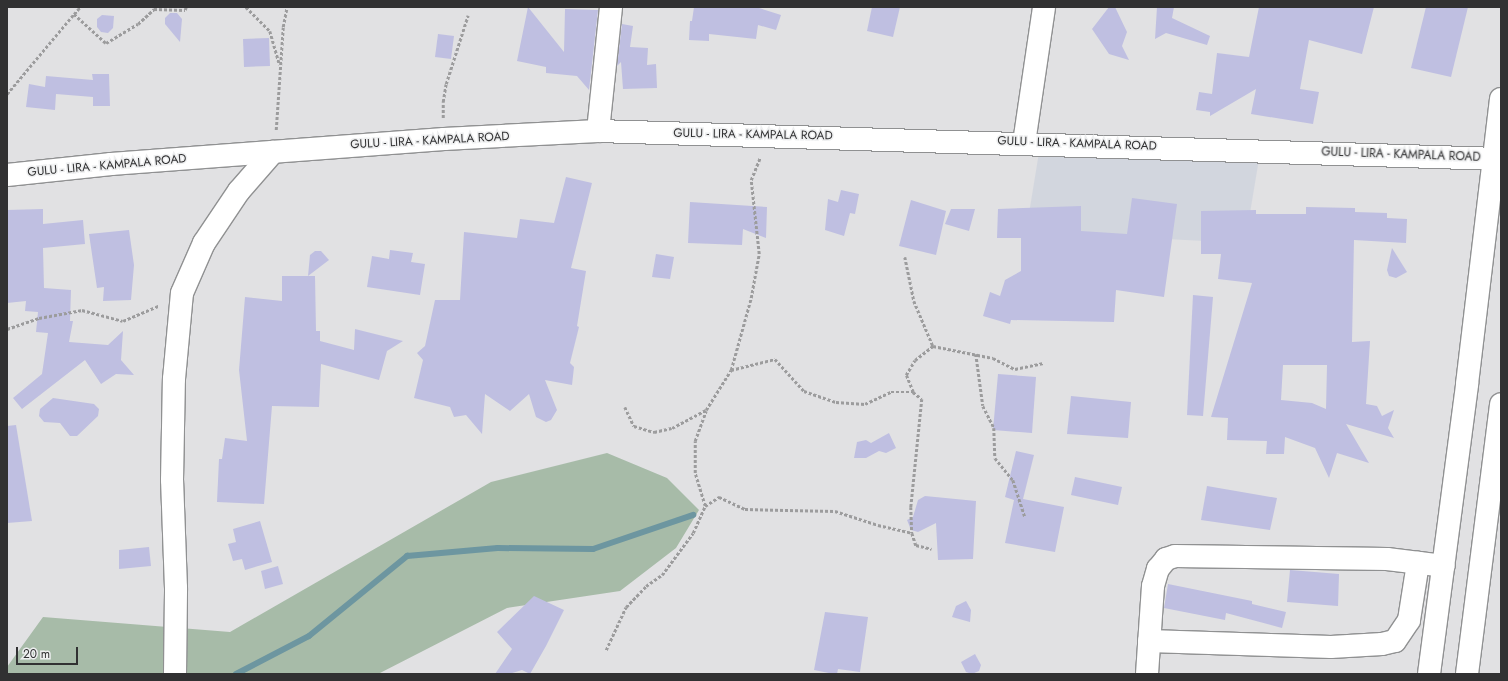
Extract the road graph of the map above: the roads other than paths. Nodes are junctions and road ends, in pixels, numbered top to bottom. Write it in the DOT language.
graph roads {
  1 [pos="611,7"];
  2 [pos="1044,7"];
  3 [pos="1501,99"];
  4 [pos="598,131"];
  5 [pos="1024,143"];
  6 [pos="273,152"];
  7 [pos="1498,159"];
  8 [pos="7,175"];
  9 [pos="1501,404"];
  10 [pos="1418,563"];
  11 [pos="1444,566"];
  12 [pos="1149,641"];
  13 [pos="175,674"];
  14 [pos="1147,674"];
  15 [pos="1429,674"];
  16 [pos="1467,674"];
  1 -- 4 [label="street"];
  2 -- 5 [label="street"];
  3 -- 7 [label="street"];
  4 -- 5 [label="street, GULU - LIRA - KAMPALA ROAD"];
  4 -- 6 [label="street, GULU - LIRA - KAMPALA ROAD"];
  5 -- 7 [label="street, GULU - LIRA - KAMPALA ROAD"];
  6 -- 8 [label="street, GULU - LIRA - KAMPALA ROAD"];
  6 -- 13 [label="street"];
  7 -- 11 [label="street"];
  9 -- 16 [label="street"];
  10 -- 11 [label="street"];
  10 -- 12 [label="street"];
  10 -- 12 [label="street"];
  11 -- 15 [label="street"];
  12 -- 14 [label="street"];
}
